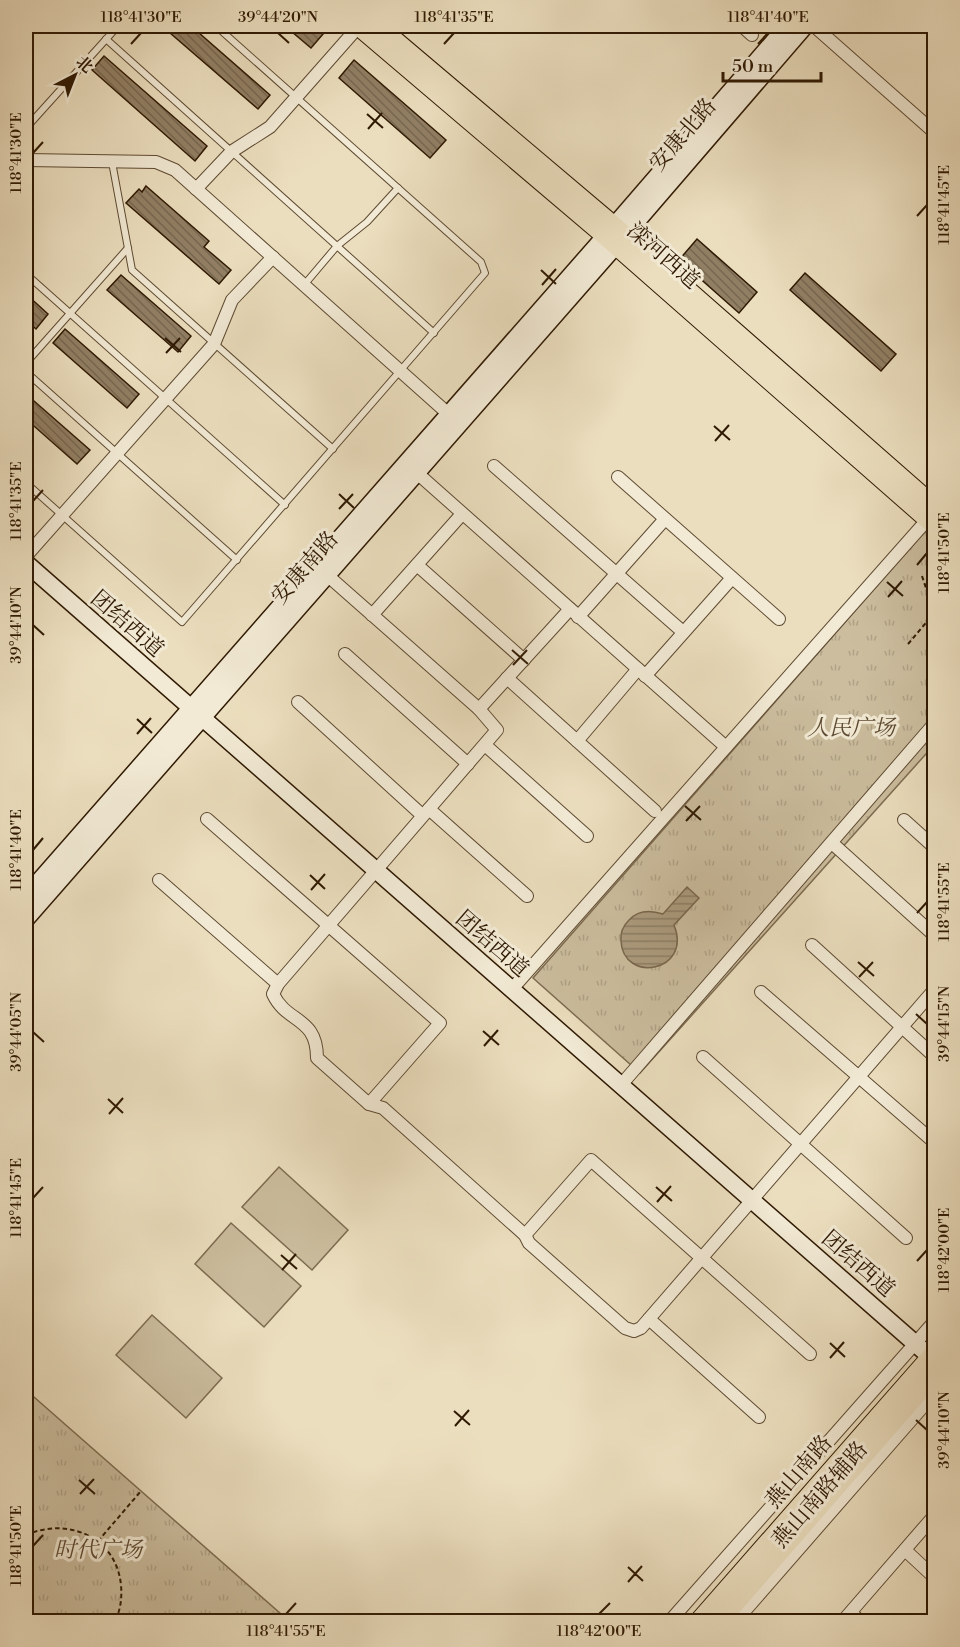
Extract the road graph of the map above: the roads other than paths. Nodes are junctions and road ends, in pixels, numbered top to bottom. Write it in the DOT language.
graph roads {
  1 [pos="118,26"];
  2 [pos="216,26"];
  3 [pos="358,26"];
  4 [pos="378,26"];
  5 [pos="742,26"];
  6 [pos="787,26"];
  7 [pos="805,26"];
  8 [pos="814,26"];
  9 [pos="752,35"];
  10 [pos="106,39"];
  11 [pos="296,98"];
  12 [pos="26,129"];
  13 [pos="934,132"];
  14 [pos="231,152"];
  15 [pos="26,160"];
  16 [pos="112,161"];
  17 [pos="398,188"];
  18 [pos="196,189"];
  19 [pos="615,235"];
  20 [pos="337,246"];
  21 [pos="128,248"];
  22 [pos="273,257"];
  23 [pos="26,274"];
  24 [pos="304,285"];
  25 [pos="70,313"];
  26 [pos="434,333"];
  27 [pos="214,344"];
  28 [pos="26,363"];
  29 [pos="26,372"];
  30 [pos="401,372"];
  31 [pos="165,399"];
  32 [pos="454,418"];
  33 [pos="333,449"];
  34 [pos="117,453"];
  35 [pos="494,466"];
  36 [pos="417,473"];
  37 [pos="618,477"];
  38 [pos="26,483"];
  39 [pos="285,505"];
  40 [pos="462,514"];
  41 [pos="62,515"];
  42 [pos="932,517"];
  43 [pos="665,519"];
  44 [pos="26,556"];
  45 [pos="237,560"];
  46 [pos="26,563"];
  47 [pos="417,565"];
  48 [pos="616,573"];
  49 [pos="327,575"];
  50 [pos="732,578"];
  51 [pos="574,613"];
  52 [pos="372,615"];
  53 [pos="779,619"];
  54 [pos="683,632"];
  55 [pos="345,654"];
  56 [pos="524,660"];
  57 [pos="642,673"];
  58 [pos="507,678"];
  59 [pos="298,702"];
  60 [pos="479,709"];
  61 [pos="196,712"];
  62 [pos="934,724"];
  63 [pos="577,741"];
  64 [pos="485,745"];
  65 [pos="726,747"];
  66 [pos="468,764"];
  67 [pos="655,811"];
  68 [pos="426,812"];
  69 [pos="207,819"];
  70 [pos="904,820"];
  71 [pos="587,836"];
  72 [pos="832,843"];
  73 [pos="934,847"];
  74 [pos="375,870"];
  75 [pos="159,880"];
  76 [pos="26,896"];
  77 [pos="527,896"];
  78 [pos="26,919"];
  79 [pos="329,926"];
  80 [pos="934,935"];
  81 [pos="812,945"];
  82 [pos="278,984"];
  83 [pos="512,989"];
  84 [pos="934,990"];
  85 [pos="761,992"];
  86 [pos="902,1027"];
  87 [pos="934,1056"];
  88 [pos="703,1057"];
  89 [pos="859,1077"];
  90 [pos="621,1085"];
  91 [pos="369,1104"];
  92 [pos="934,1142"];
  93 [pos="801,1144"];
  94 [pos="752,1200"];
  95 [pos="525,1235"];
  96 [pos="906,1238"];
  97 [pos="702,1258"];
  98 [pos="649,1319"];
  99 [pos="934,1322"];
  100 [pos="916,1343"];
  101 [pos="810,1354"];
  102 [pos="934,1361"];
  103 [pos="934,1394"];
  104 [pos="759,1417"];
  105 [pos="934,1516"];
  106 [pos="905,1550"];
  107 [pos="934,1577"];
  108 [pos="846,1617"];
  109 [pos="669,1622"];
  110 [pos="698,1622"];
  111 [pos="718,1622"];
  112 [pos="735,1622"];
  113 [pos="861,1622"];
  1 -- 10 [label="lane"];
  2 -- 11 [label="lane"];
  3 -- 11 [label="street"];
  3 -- 19 [label="main road, 滦河西道"];
  4 -- 19 [label="main road, 滦河西道"];
  5 -- 9 [label="street"];
  6 -- 19 [label="main road, 安康北路"];
  7 -- 19 [label="main road, 安康北路"];
  8 -- 13 [label="street"];
  10 -- 12 [label="lane"];
  10 -- 14 [label="lane"];
  11 -- 14 [label="street"];
  11 -- 17 [label="lane"];
  14 -- 18 [label="street"];
  14 -- 20 [label="lane"];
  15 -- 16 [label="street"];
  16 -- 18 [label="street"];
  16 -- 21 [label="lane"];
  17 -- 20 [label="lane"];
  17 -- 26 [label="lane"];
  18 -- 22 [label="street"];
  19 -- 32 [label="main road, 安康南路"];
  19 -- 42 [label="main road, 滦河西道"];
  20 -- 24 [label="lane"];
  20 -- 26 [label="lane"];
  21 -- 25 [label="lane"];
  21 -- 27 [label="lane"];
  22 -- 24 [label="street"];
  22 -- 27 [label="street"];
  23 -- 25 [label="lane"];
  24 -- 30 [label="street"];
  25 -- 28 [label="lane"];
  25 -- 31 [label="lane"];
  26 -- 30 [label="lane"];
  27 -- 31 [label="street"];
  27 -- 33 [label="lane"];
  29 -- 34 [label="lane"];
  30 -- 32 [label="street"];
  30 -- 33 [label="lane"];
  31 -- 34 [label="street"];
  31 -- 39 [label="lane"];
  32 -- 36 [label="main road, 安康南路"];
  32 -- 61 [label="main road, 安康南路"];
  33 -- 39 [label="lane"];
  34 -- 41 [label="street"];
  34 -- 45 [label="lane"];
  35 -- 48 [label="street"];
  36 -- 40 [label="street"];
  36 -- 49 [label="main road, 安康南路"];
  37 -- 43 [label="street"];
  38 -- 41 [label="lane"];
  39 -- 45 [label="lane"];
  40 -- 47 [label="street"];
  40 -- 51 [label="street"];
  41 -- 44 [label="street"];
  41 -- 45 [label="lane"];
  42 -- 65 [label="street"];
  43 -- 48 [label="street"];
  43 -- 50 [label="street"];
  46 -- 61 [label="main road, 团结西道"];
  47 -- 52 [label="street"];
  47 -- 56 [label="street"];
  48 -- 51 [label="street"];
  48 -- 54 [label="street"];
  49 -- 52 [label="street"];
  49 -- 61 [label="main road, 安康南路"];
  50 -- 53 [label="street"];
  50 -- 54 [label="street"];
  51 -- 56 [label="street"];
  51 -- 57 [label="street"];
  52 -- 60 [label="street"];
  54 -- 57 [label="street"];
  55 -- 66 [label="street"];
  56 -- 58 [label="street"];
  57 -- 63 [label="street"];
  57 -- 65 [label="street"];
  58 -- 60 [label="street"];
  58 -- 63 [label="street"];
  59 -- 68 [label="street"];
  60 -- 64 [label="street"];
  61 -- 74 [label="main road, 团结西道"];
  61 -- 76 [label="main road, 安康南路"];
  61 -- 78 [label="main road, 安康南路"];
  62 -- 72 [label="street"];
  63 -- 67 [label="street"];
  64 -- 66 [label="street"];
  64 -- 71 [label="street"];
  65 -- 83 [label="street"];
  66 -- 68 [label="street"];
  68 -- 74 [label="street"];
  68 -- 77 [label="street"];
  69 -- 79 [label="street"];
  70 -- 73 [label="street"];
  72 -- 80 [label="street"];
  72 -- 90 [label="street"];
  74 -- 79 [label="street"];
  74 -- 83 [label="main road, 团结西道"];
  75 -- 82 [label="street"];
  79 -- 82 [label="street"];
  79 -- 91 [label="street"];
  81 -- 86 [label="street"];
  82 -- 91 [label="street"];
  83 -- 90 [label="main road, 团结西道"];
  84 -- 86 [label="street"];
  85 -- 89 [label="street"];
  86 -- 87 [label="street"];
  86 -- 89 [label="street"];
  88 -- 93 [label="street"];
  89 -- 92 [label="street"];
  89 -- 93 [label="street"];
  90 -- 94 [label="main road, 团结西道"];
  91 -- 95 [label="street"];
  93 -- 94 [label="street"];
  93 -- 96 [label="street"];
  94 -- 97 [label="street"];
  94 -- 100 [label="main road, 团结西道"];
  95 -- 97 [label="street"];
  95 -- 98 [label="street"];
  97 -- 98 [label="street"];
  97 -- 101 [label="street"];
  98 -- 104 [label="street"];
  99 -- 100 [label="street, 燕山南路辅路"];
  100 -- 102 [label="main road, 团结西道"];
  100 -- 109 [label="street, 燕山南路辅路"];
  102 -- 110 [label="main road, 燕山南路"];
  102 -- 111 [label="main road, 燕山南路"];
  103 -- 112 [label="street, 燕山南路辅路"];
  105 -- 106 [label="street"];
  106 -- 107 [label="street"];
  106 -- 108 [label="street"];
  108 -- 113 [label="street"];
}
